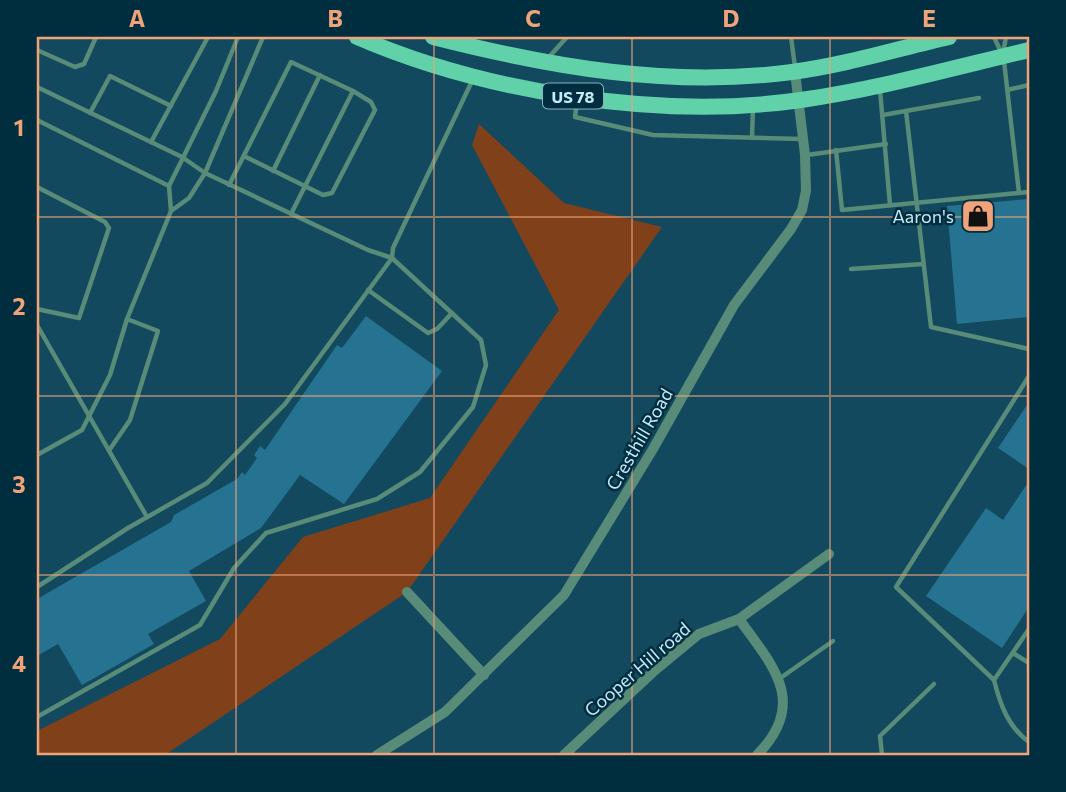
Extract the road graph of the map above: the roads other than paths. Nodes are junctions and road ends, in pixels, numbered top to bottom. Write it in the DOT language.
graph roads {
  1 [pos="96,37"];
  2 [pos="208,37"];
  3 [pos="238,37"];
  4 [pos="263,37"];
  5 [pos="357,37"];
  6 [pos="433,37"];
  7 [pos="567,37"];
  8 [pos="792,37"];
  9 [pos="949,37"];
  10 [pos="993,37"];
  11 [pos="1006,37"];
  12 [pos="37,50"];
  13 [pos="1029,50"];
  14 [pos="1003,56"];
  15 [pos="545,62"];
  16 [pos="584,69"];
  17 [pos="795,72"];
  18 [pos="320,75"];
  19 [pos="474,77"];
  20 [pos="1029,85"];
  21 [pos="880,86"];
  22 [pos="37,87"];
  23 [pos="1007,90"];
  24 [pos="353,92"];
  25 [pos="578,97"];
  26 [pos="979,98"];
  27 [pos="798,100"];
  28 [pos="753,103"];
  29 [pos="171,106"];
  30 [pos="906,111"];
  31 [pos="90,113"];
  32 [pos="883,116"];
  33 [pos="37,120"];
  34 [pos="752,138"];
  35 [pos="803,139"];
  36 [pos="151,142"];
  37 [pos="886,144"];
  38 [pos="836,150"];
  39 [pos="805,155"];
  40 [pos="244,156"];
  41 [pos="182,157"];
  42 [pos="273,171"];
  43 [pos="205,173"];
  44 [pos="229,185"];
  45 [pos="169,186"];
  46 [pos="37,187"];
  47 [pos="305,187"];
  48 [pos="1029,192"];
  49 [pos="1019,193"];
  50 [pos="916,203"];
  51 [pos="890,205"];
  52 [pos="171,211"];
  53 [pos="291,214"];
  54 [pos="392,258"];
  55 [pos="923,264"];
  56 [pos="851,269"];
  57 [pos="368,290"];
  58 [pos="37,309"];
  59 [pos="452,313"];
  60 [pos="127,318"];
  61 [pos="37,325"];
  62 [pos="1029,349"];
  63 [pos="1029,376"];
  64 [pos="89,412"];
  65 [pos="110,449"];
  66 [pos="37,455"];
  67 [pos="147,517"];
  68 [pos="829,554"];
  69 [pos="37,587"];
  70 [pos="407,592"];
  71 [pos="739,619"];
  72 [pos="1029,629"];
  73 [pos="833,641"];
  74 [pos="1013,653"];
  75 [pos="1029,663"];
  76 [pos="484,675"];
  77 [pos="779,679"];
  78 [pos="994,680"];
  79 [pos="934,684"];
  80 [pos="37,717"];
  81 [pos="1029,742"];
  82 [pos="377,755"];
  83 [pos="564,755"];
  84 [pos="757,755"];
  85 [pos="881,755"];
  1 -- 12 [label="lane"];
  2 -- 29 [label="lane"];
  3 -- 41 [label="lane"];
  4 -- 43 [label="lane"];
  5 -- 19 [label="main road, US 78"];
  6 -- 15 [label="main road, US 78"];
  7 -- 15 [label="lane"];
  8 -- 17 [label="lane"];
  9 -- 17 [label="main road, US 78"];
  10 -- 14 [label="lane"];
  11 -- 14 [label="lane"];
  13 -- 14 [label="main road, US 78"];
  14 -- 21 [label="main road, US 78"];
  14 -- 23 [label="lane"];
  15 -- 16 [label="main road, US 78"];
  16 -- 17 [label="main road, US 78"];
  16 -- 25 [label="main road"];
  17 -- 27 [label="street, Cresthill Road"];
  18 -- 24 [label="lane"];
  18 -- 40 [label="lane"];
  18 -- 42 [label="lane"];
  19 -- 25 [label="main road, US 78"];
  19 -- 54 [label="lane"];
  20 -- 23 [label="lane"];
  21 -- 27 [label="main road, US 78"];
  21 -- 32 [label="lane"];
  22 -- 31 [label="lane"];
  23 -- 49 [label="lane"];
  24 -- 47 [label="lane"];
  24 -- 47 [label="lane"];
  25 -- 28 [label="main road, US 78"];
  25 -- 34 [label="lane"];
  26 -- 30 [label="lane"];
  27 -- 28 [label="main road, US 78"];
  27 -- 35 [label="street, Cresthill Road"];
  28 -- 34 [label="lane"];
  29 -- 31 [label="lane"];
  29 -- 36 [label="lane"];
  30 -- 32 [label="lane"];
  30 -- 50 [label="lane"];
  31 -- 36 [label="lane"];
  32 -- 37 [label="lane"];
  33 -- 45 [label="lane"];
  34 -- 35 [label="lane"];
  35 -- 39 [label="street, Cresthill Road"];
  36 -- 41 [label="lane"];
  37 -- 38 [label="lane"];
  37 -- 51 [label="lane"];
  38 -- 39 [label="lane"];
  38 -- 51 [label="lane"];
  39 -- 76 [label="street, Cresthill Road"];
  40 -- 42 [label="lane"];
  40 -- 44 [label="lane"];
  41 -- 43 [label="lane"];
  41 -- 45 [label="lane"];
  42 -- 47 [label="lane"];
  43 -- 44 [label="lane"];
  43 -- 52 [label="lane"];
  44 -- 53 [label="lane"];
  45 -- 52 [label="lane"];
  46 -- 58 [label="lane"];
  47 -- 53 [label="lane"];
  48 -- 49 [label="lane"];
  49 -- 50 [label="lane"];
  50 -- 51 [label="lane"];
  50 -- 55 [label="lane"];
  52 -- 60 [label="lane"];
  53 -- 54 [label="lane"];
  54 -- 57 [label="lane"];
  54 -- 59 [label="lane"];
  55 -- 56 [label="lane"];
  55 -- 62 [label="lane"];
  57 -- 59 [label="lane"];
  57 -- 67 [label="lane"];
  59 -- 80 [label="lane"];
  60 -- 64 [label="lane"];
  60 -- 65 [label="lane"];
  61 -- 64 [label="lane"];
  63 -- 78 [label="lane"];
  64 -- 65 [label="lane"];
  64 -- 66 [label="lane"];
  65 -- 67 [label="lane"];
  67 -- 69 [label="lane"];
  68 -- 71 [label="street, Cooper Hill road"];
  70 -- 76 [label="street"];
  71 -- 77 [label="street"];
  71 -- 83 [label="street, Cooper Hill road"];
  72 -- 74 [label="lane"];
  73 -- 77 [label="lane"];
  74 -- 75 [label="lane"];
  74 -- 78 [label="lane"];
  76 -- 82 [label="street, Cresthill Road"];
  77 -- 84 [label="street"];
  78 -- 81 [label="lane"];
  79 -- 85 [label="lane"];
}
